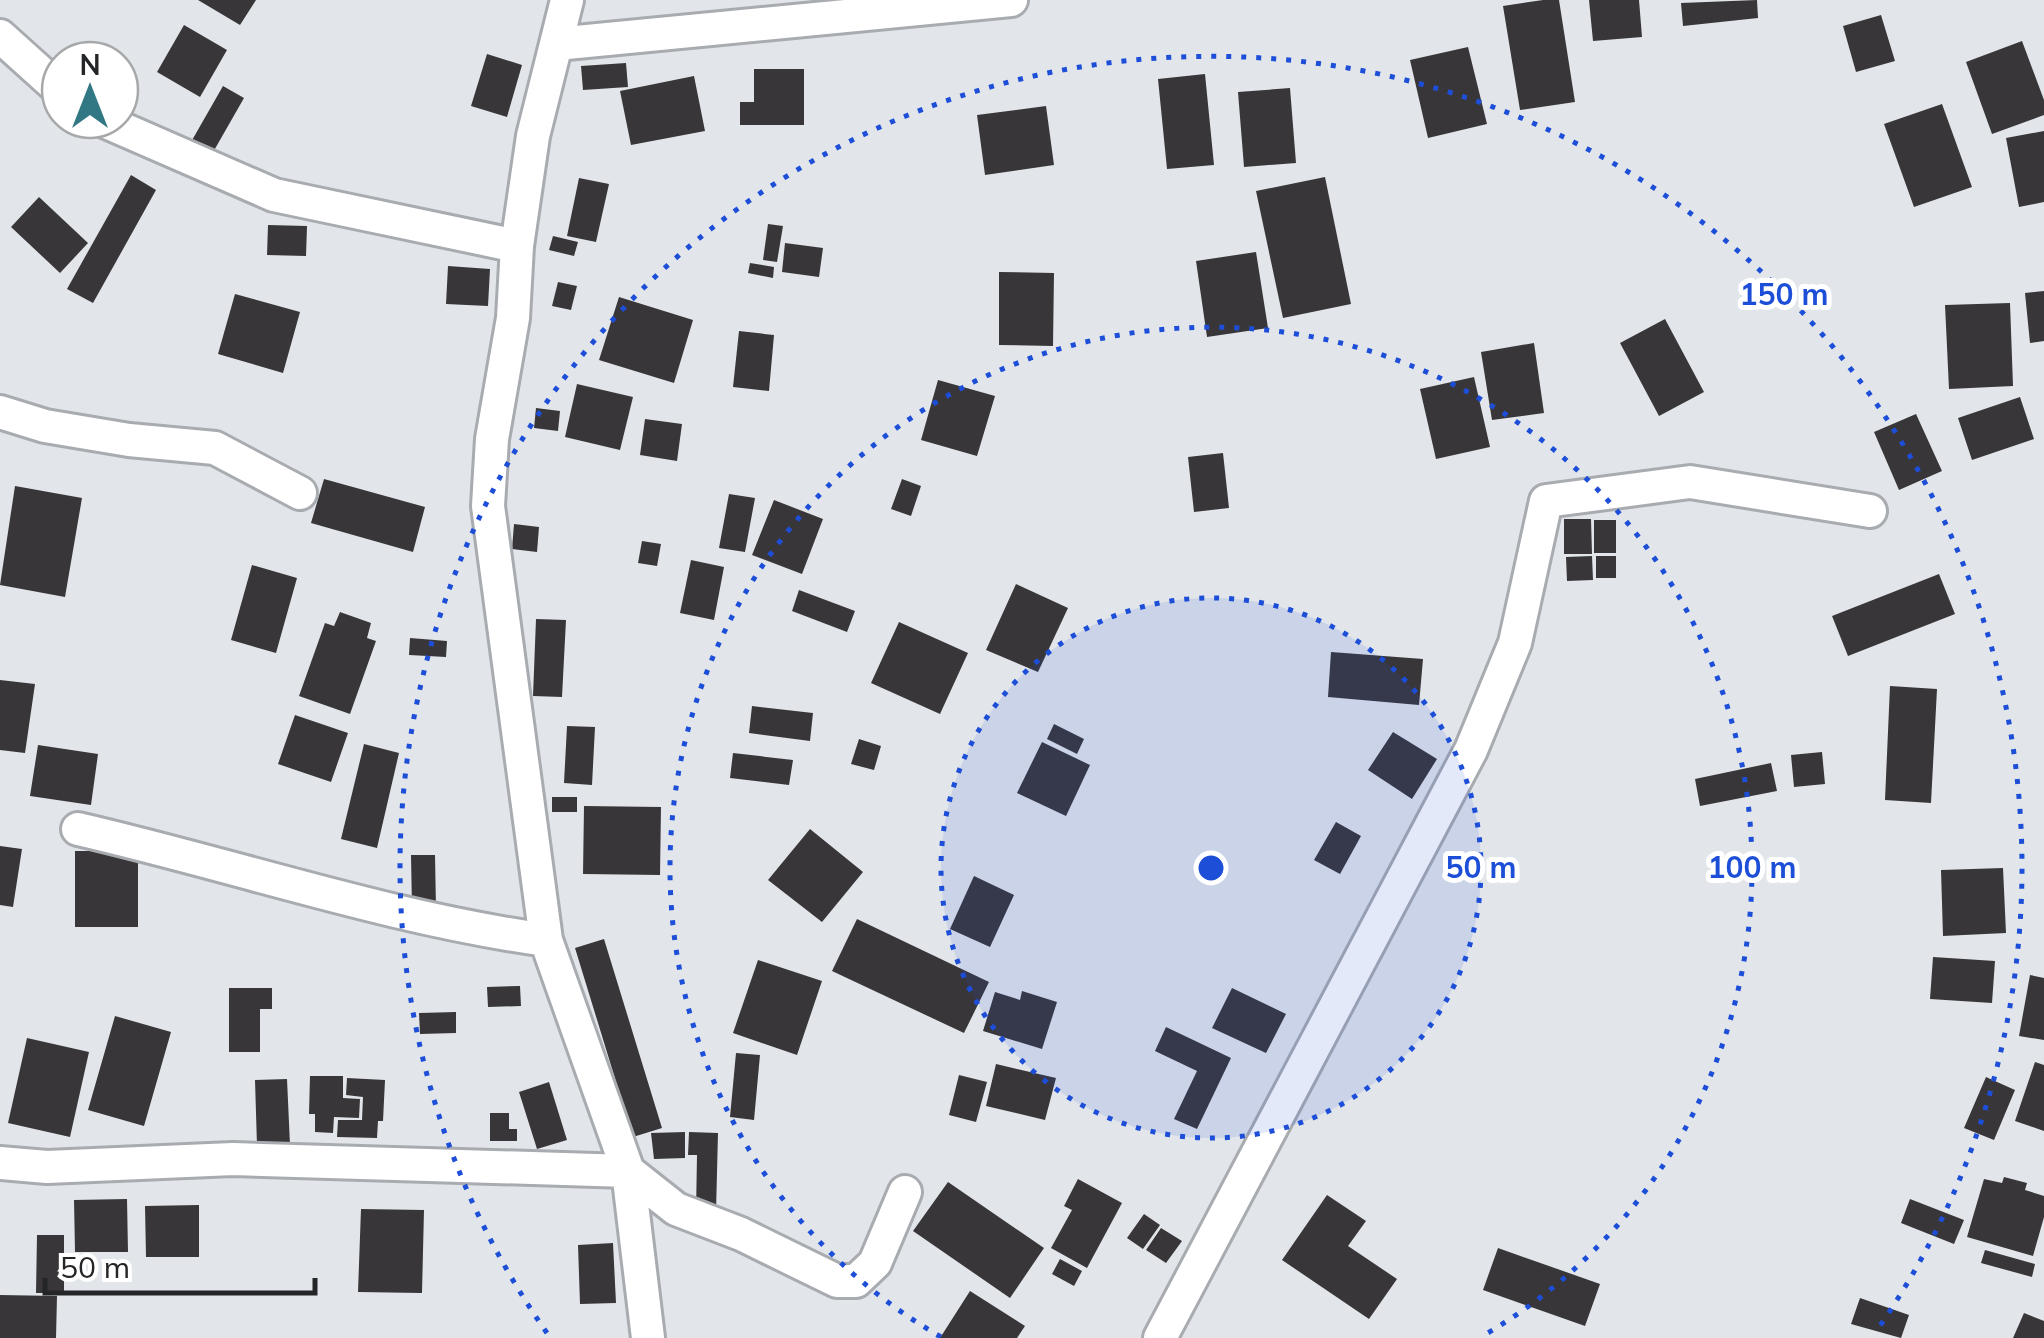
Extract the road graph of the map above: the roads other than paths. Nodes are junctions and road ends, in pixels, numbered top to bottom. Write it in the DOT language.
graph roads {
  1 [pos="567,0"];
  2 [pos="1011,0"];
  3 [pos="0,36"];
  4 [pos="556,44"];
  5 [pos="40,72"];
  6 [pos="140,137"];
  7 [pos="517,246"];
  8 [pos="0,412"];
  9 [pos="300,494"];
  10 [pos="1870,511"];
  11 [pos="78,829"];
  12 [pos="546,940"];
  13 [pos="0,1163"];
  14 [pos="628,1171"];
  15 [pos="904,1192"];
  16 [pos="648,1338"];
  17 [pos="1160,1338"];
  1 -- 4 [label="street"];
  2 -- 4 [label="street"];
  3 -- 5 [label="street"];
  4 -- 7 [label="street"];
  6 -- 7 [label="street"];
  7 -- 12 [label="street"];
  8 -- 9 [label="street"];
  10 -- 17 [label="street"];
  11 -- 12 [label="street"];
  12 -- 14 [label="street"];
  13 -- 14 [label="street"];
  14 -- 15 [label="street"];
  14 -- 16 [label="street"];
}
